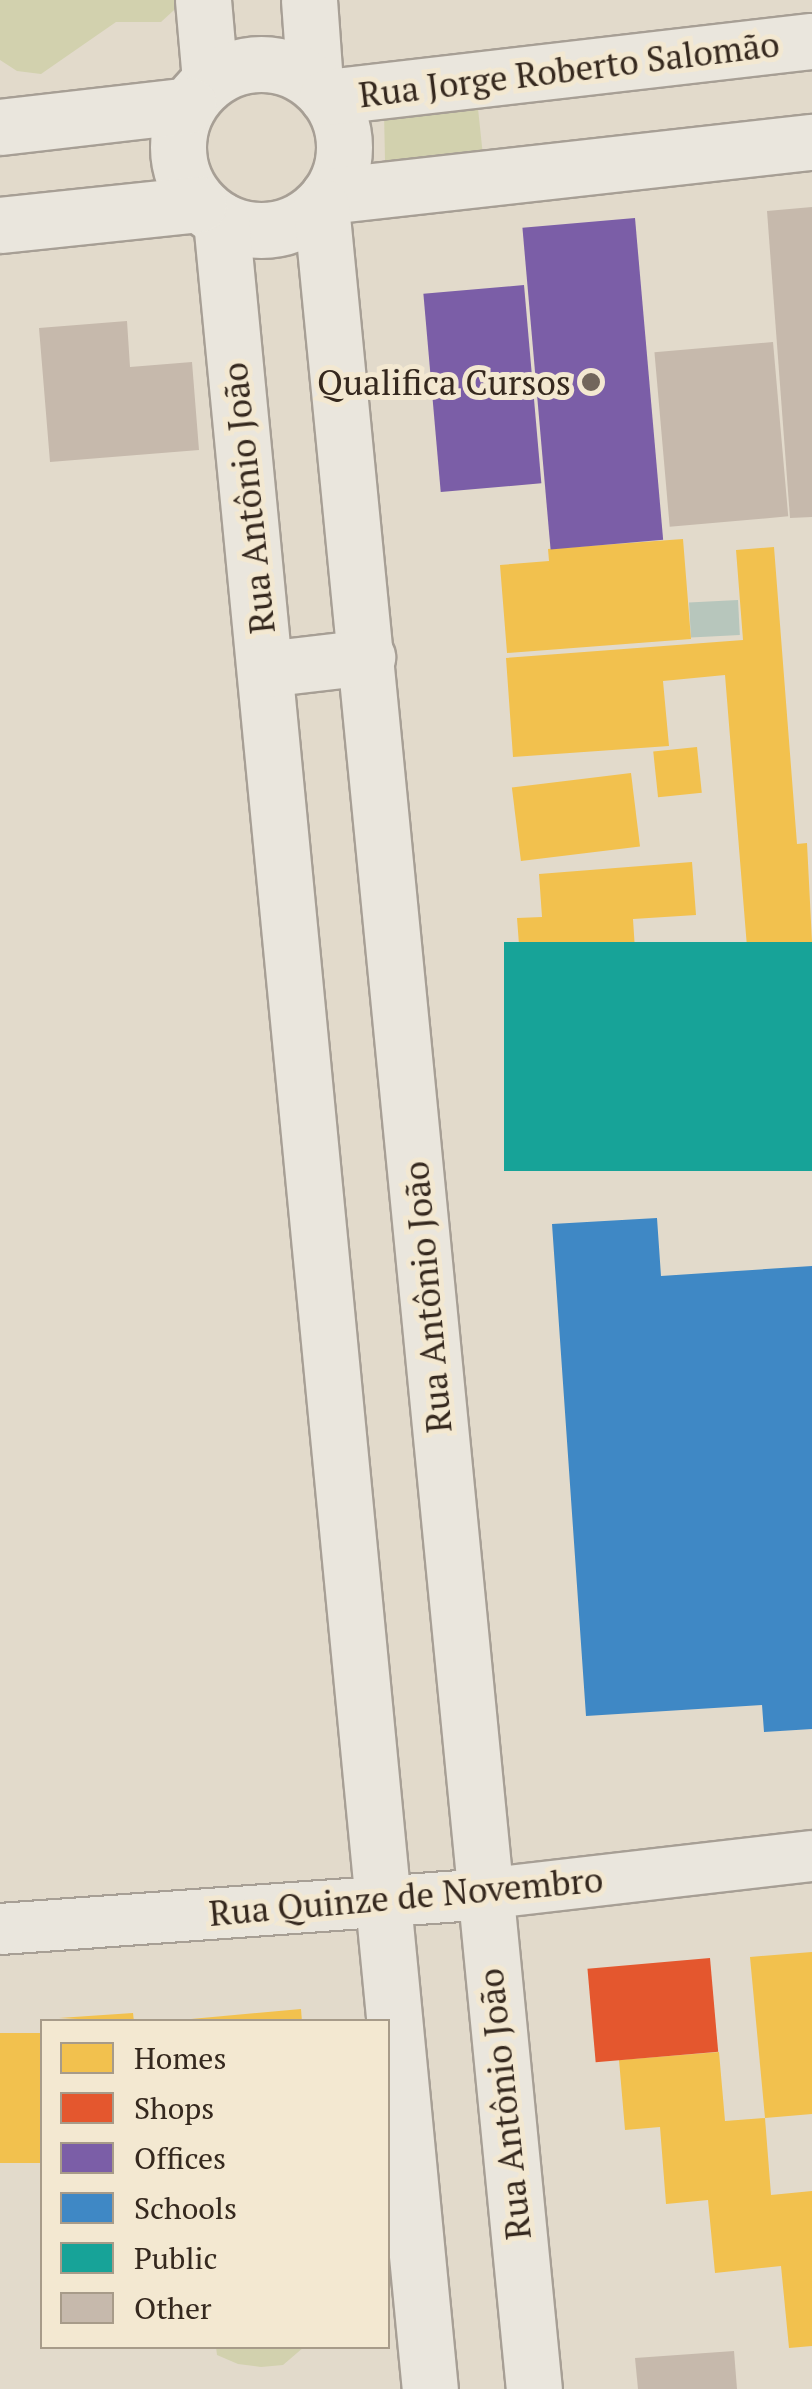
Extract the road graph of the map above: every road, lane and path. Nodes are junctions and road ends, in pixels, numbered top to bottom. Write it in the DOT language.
graph roads {
  1 [pos="203,0"];
  2 [pos="308,0"];
  3 [pos="812,41"];
  4 [pos="321,90"];
  5 [pos="200,92"];
  6 [pos="0,127"];
  7 [pos="812,142"];
  8 [pos="324,201"];
  9 [pos="210,212"];
  10 [pos="0,225"];
  11 [pos="367,657"];
  12 [pos="264,668"];
  13 [pos="812,1856"];
  14 [pos="482,1894"];
  15 [pos="381,1898"];
  16 [pos="0,1929"];
  17 [pos="430,2389"];
  18 [pos="534,2389"];
  1 -- 5 [label="main road"];
  2 -- 4 [label="main road"];
  3 -- 4 [label="main road, Rua Jorge Roberto Salomão"];
  4 -- 5 [label="main road"];
  4 -- 8 [label="main road"];
  5 -- 6 [label="main road"];
  5 -- 9 [label="main road"];
  7 -- 8 [label="main road"];
  8 -- 9 [label="main road"];
  8 -- 11 [label="main road, Rua Antônio João"];
  9 -- 10 [label="main road"];
  9 -- 12 [label="main road, Rua Antônio João"];
  11 -- 12 [label="main road"];
  11 -- 14 [label="main road, Rua Antônio João"];
  12 -- 15 [label="main road, Rua Antônio João"];
  13 -- 14 [label="street, Rua Quinze de Novembro"];
  14 -- 15 [label="street, Rua Quinze de Novembro"];
  14 -- 18 [label="main road, Rua Antônio João"];
  15 -- 16 [label="street, Rua Quinze de Novembro"];
  15 -- 17 [label="main road, Rua Antônio João"];
}
